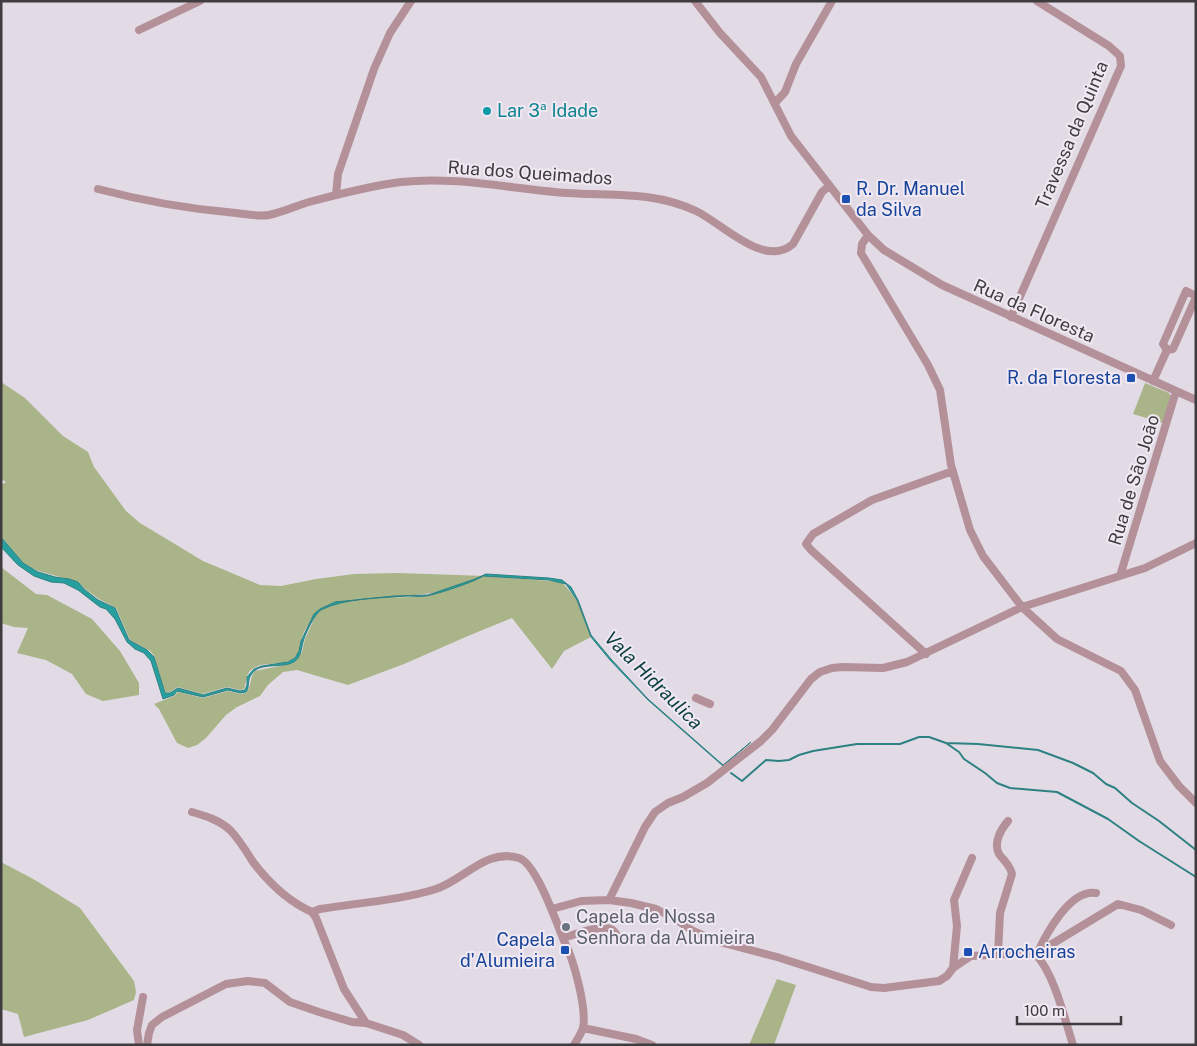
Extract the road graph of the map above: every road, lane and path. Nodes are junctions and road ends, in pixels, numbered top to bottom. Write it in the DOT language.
graph roads {
  1 [pos="200,1"];
  2 [pos="411,1"];
  3 [pos="695,1"];
  4 [pos="832,1"];
  5 [pos="1037,1"];
  6 [pos="140,30"];
  7 [pos="774,103"];
  8 [pos="829,186"];
  9 [pos="98,189"];
  10 [pos="336,195"];
  11 [pos="868,235"];
  12 [pos="1196,296"];
  13 [pos="1011,317"];
  14 [pos="1153,381"];
  15 [pos="1176,391"];
  16 [pos="1196,400"];
  17 [pos="953,471"];
  18 [pos="1196,543"];
  19 [pos="1120,576"];
  20 [pos="1022,607"];
  21 [pos="926,654"];
  22 [pos="696,698"];
  23 [pos="710,704"];
  24 [pos="1196,803"];
  25 [pos="192,812"];
  26 [pos="1008,821"];
  27 [pos="972,858"];
  28 [pos="1096,893"];
  29 [pos="609,900"];
  30 [pos="552,909"];
  31 [pos="312,912"];
  32 [pos="1171,924"];
  33 [pos="617,935"];
  34 [pos="563,938"];
  35 [pos="998,954"];
  36 [pos="1036,956"];
  37 [pos="953,968"];
  38 [pos="143,997"];
  39 [pos="366,1023"];
  40 [pos="582,1028"];
  41 [pos="138,1045"];
  42 [pos="147,1045"];
  43 [pos="419,1045"];
  44 [pos="574,1045"];
  45 [pos="652,1045"];
  46 [pos="1073,1045"];
  1 -- 6 [label="street"];
  2 -- 10 [label="street"];
  3 -- 7 [label="street, Rua da Floresta"];
  4 -- 7 [label="street"];
  5 -- 13 [label="street, Travessa da Quinta"];
  7 -- 8 [label="street, Rua da Floresta"];
  8 -- 10 [label="street, Rua dos Queimados"];
  8 -- 11 [label="street, Rua da Floresta"];
  9 -- 10 [label="street, Rua dos Queimados"];
  11 -- 13 [label="street, Rua da Floresta"];
  11 -- 17 [label="street"];
  12 -- 14 [label="street"];
  13 -- 14 [label="street, Rua da Floresta"];
  14 -- 15 [label="street, Rua da Floresta"];
  15 -- 16 [label="street, Rua da Floresta"];
  15 -- 19 [label="street, Rua de São João"];
  17 -- 20 [label="street"];
  17 -- 21 [label="street"];
  18 -- 19 [label="street"];
  19 -- 20 [label="street"];
  20 -- 21 [label="street"];
  20 -- 24 [label="street"];
  21 -- 29 [label="street"];
  22 -- 23 [label="street"];
  25 -- 31 [label="street"];
  26 -- 35 [label="street"];
  27 -- 37 [label="street"];
  28 -- 36 [label="street"];
  29 -- 30 [label="street"];
  29 -- 37 [label="street"];
  30 -- 31 [label="street"];
  30 -- 34 [label="street"];
  31 -- 39 [label="street"];
  32 -- 36 [label="street"];
  33 -- 34 [label="street"];
  34 -- 40 [label="street"];
  35 -- 36 [label="street"];
  35 -- 37 [label="street"];
  36 -- 46 [label="street"];
  38 -- 41 [label="street"];
  39 -- 42 [label="street"];
  39 -- 43 [label="street"];
  40 -- 44 [label="street"];
  40 -- 45 [label="street"];
}
